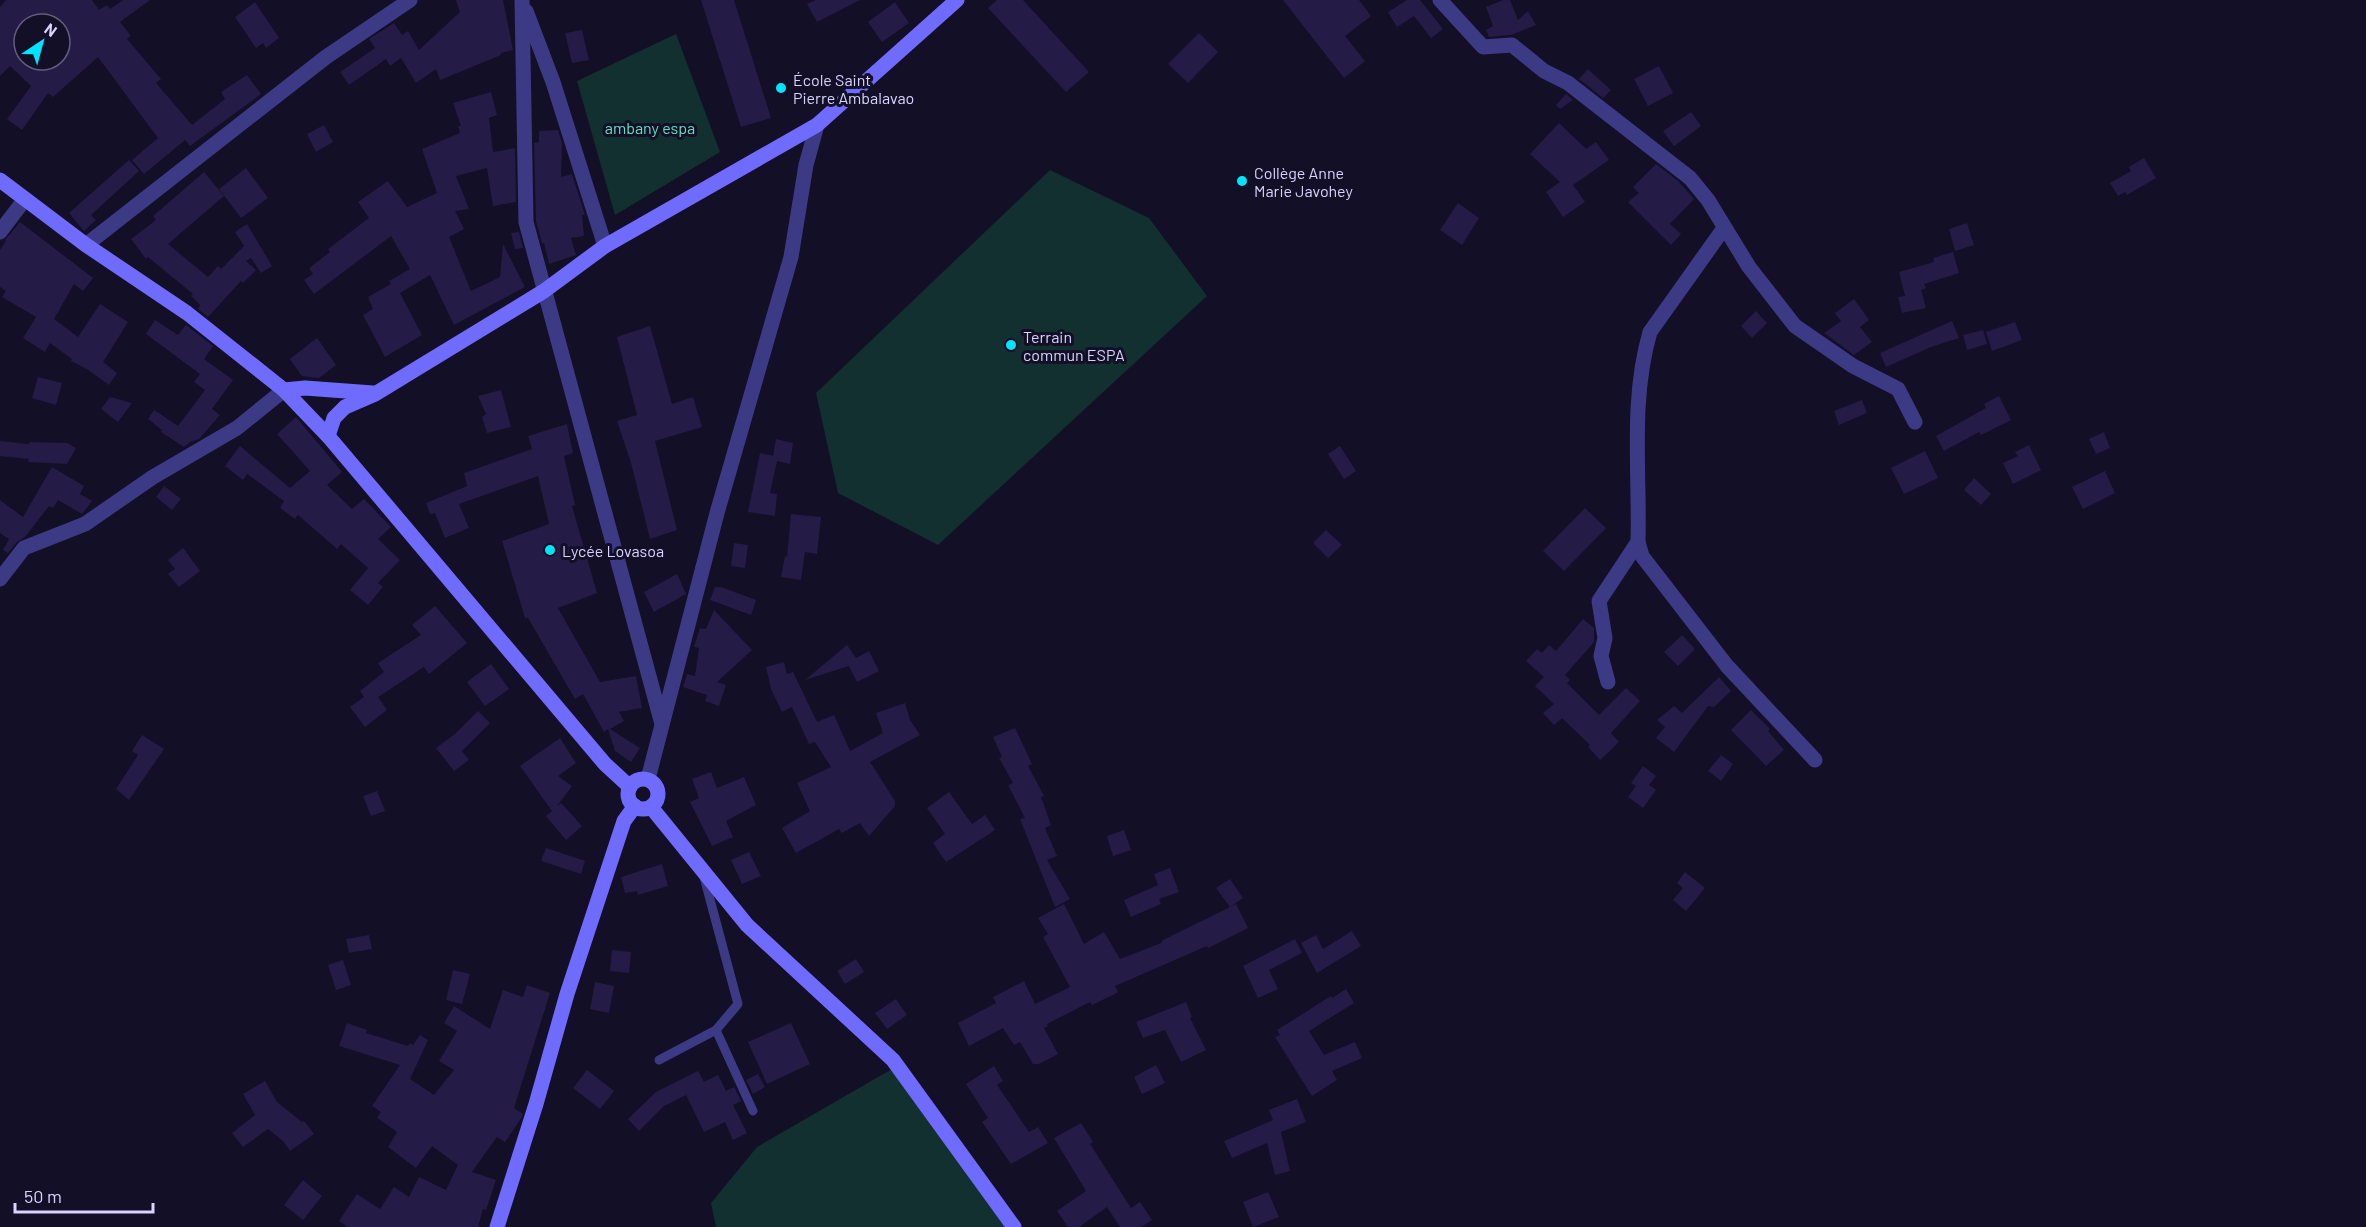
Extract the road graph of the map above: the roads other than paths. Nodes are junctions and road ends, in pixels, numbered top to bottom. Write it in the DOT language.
graph roads {
  1 [pos="410,0"];
  2 [pos="522,0"];
  3 [pos="957,0"];
  4 [pos="1440,0"];
  5 [pos="817,125"];
  6 [pos="0,180"];
  7 [pos="25,199"];
  8 [pos="1724,228"];
  9 [pos="0,232"];
  10 [pos="86,245"];
  11 [pos="605,246"];
  12 [pos="544,291"];
  13 [pos="284,390"];
  14 [pos="375,394"];
  15 [pos="1915,422"];
  16 [pos="328,436"];
  17 [pos="1638,542"];
  18 [pos="0,579"];
  19 [pos="1608,682"];
  20 [pos="662,724"];
  21 [pos="1815,760"];
  22 [pos="648,779"];
  23 [pos="630,787"];
  24 [pos="635,806"];
  25 [pos="651,807"];
  26 [pos="702,872"];
  27 [pos="716,1030"];
  28 [pos="659,1060"];
  29 [pos="753,1111"];
  30 [pos="497,1227"];
  31 [pos="1014,1227"];
  1 -- 10 [label="street"];
  2 -- 11 [label="street"];
  2 -- 12 [label="street"];
  3 -- 5 [label="street"];
  4 -- 8 [label="street"];
  5 -- 11 [label="street"];
  5 -- 20 [label="street"];
  6 -- 7 [label="street"];
  7 -- 9 [label="street"];
  7 -- 10 [label="street"];
  8 -- 15 [label="street"];
  8 -- 17 [label="street"];
  10 -- 13 [label="street"];
  11 -- 12 [label="street"];
  12 -- 14 [label="street"];
  12 -- 20 [label="street"];
  13 -- 14 [label="street"];
  13 -- 16 [label="street"];
  13 -- 18 [label="street"];
  14 -- 16 [label="street"];
  16 -- 23 [label="street"];
  17 -- 19 [label="street"];
  17 -- 21 [label="street"];
  20 -- 22 [label="street"];
  22 -- 23 [label="street"];
  22 -- 25 [label="street"];
  23 -- 24 [label="street"];
  24 -- 25 [label="street"];
  24 -- 30 [label="street"];
  25 -- 26 [label="street"];
  26 -- 27 [label="lane"];
  26 -- 31 [label="street"];
  27 -- 28 [label="lane"];
  27 -- 29 [label="lane"];
}
